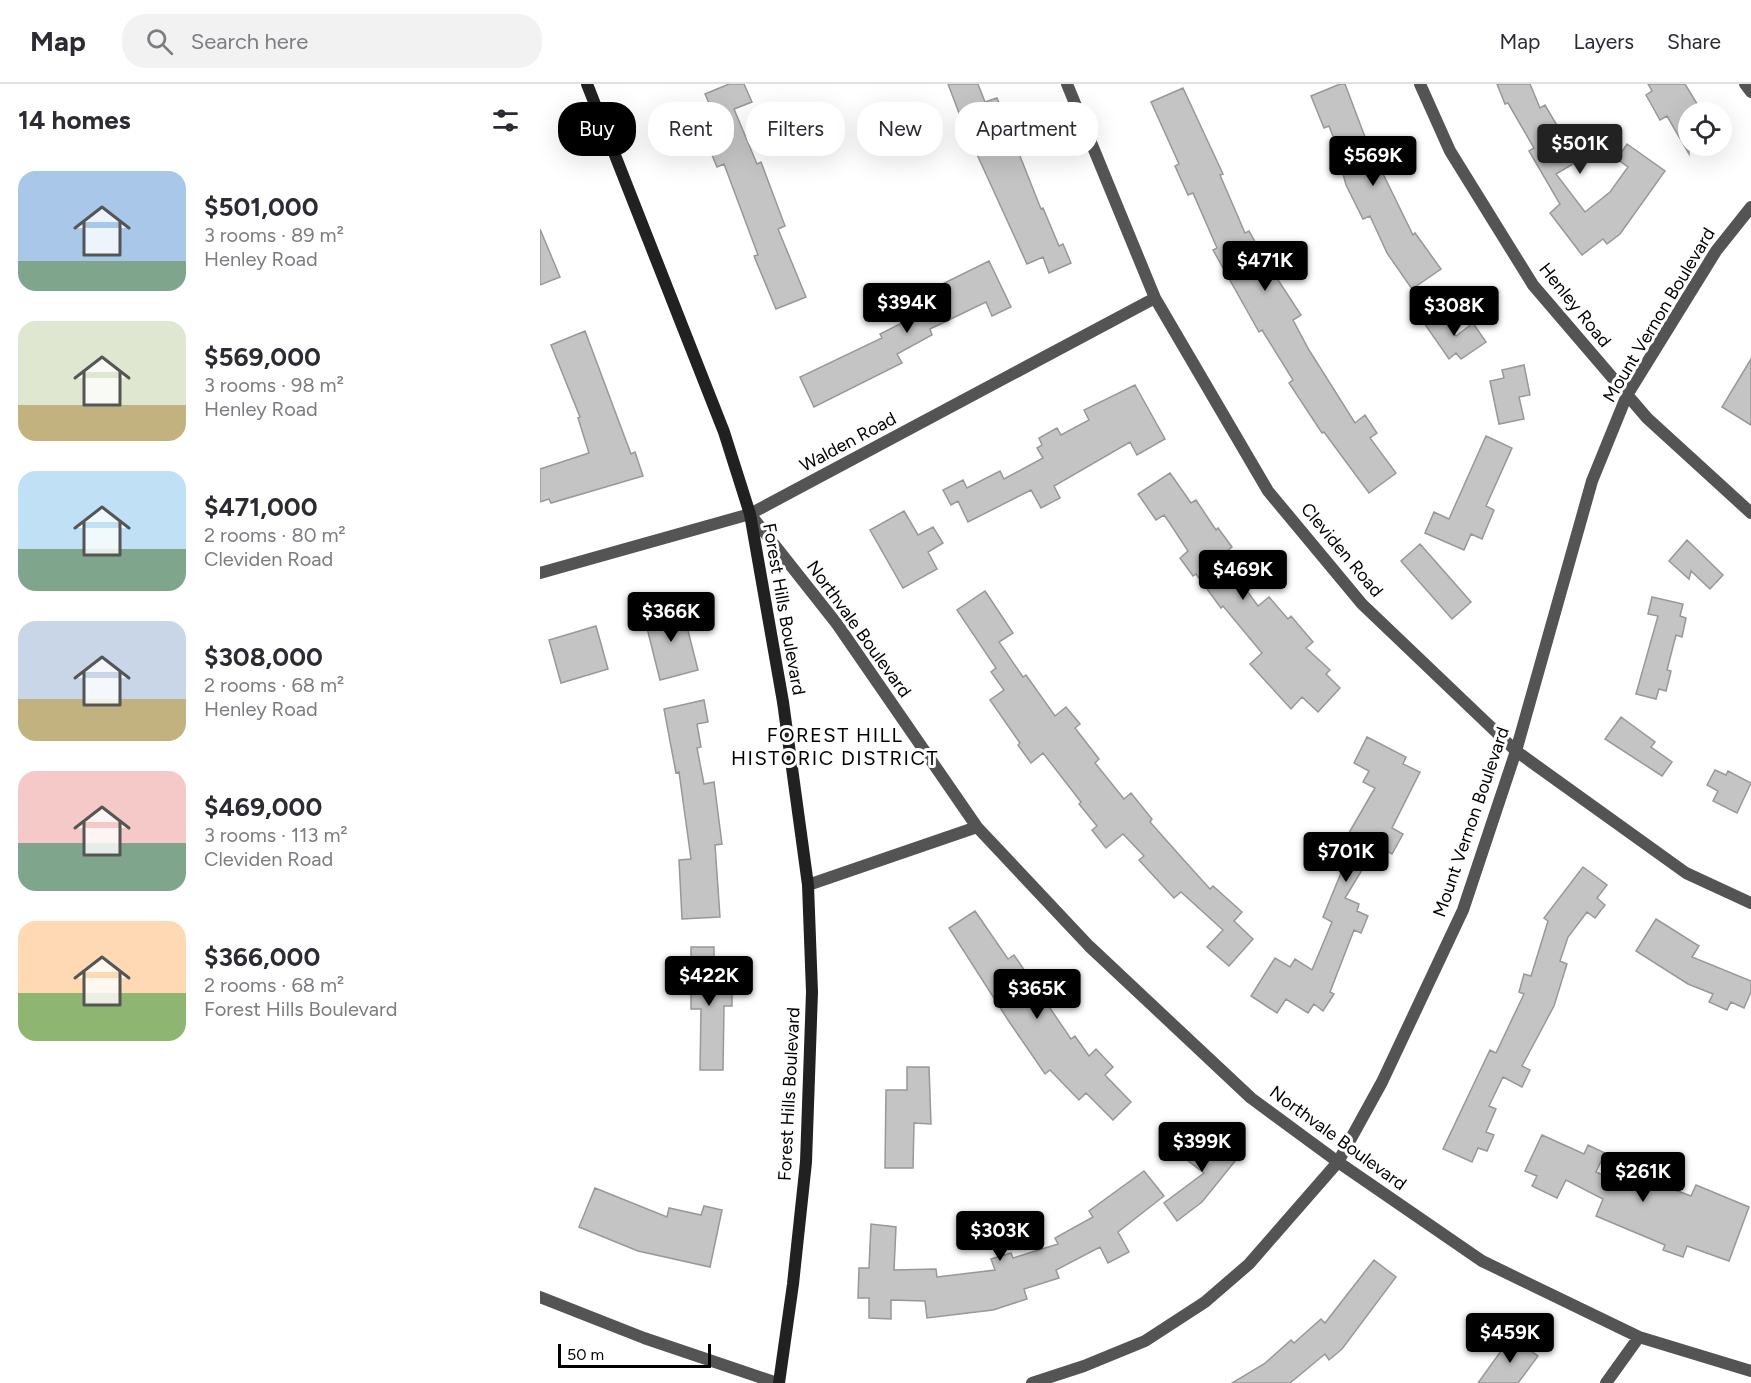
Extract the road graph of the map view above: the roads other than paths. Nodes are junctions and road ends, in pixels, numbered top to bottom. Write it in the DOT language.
graph roads {
  1 [pos="587,84"];
  2 [pos="1067,84"];
  3 [pos="1420,84"];
  4 [pos="1745,84"];
  5 [pos="1751,92"];
  6 [pos="1751,207"];
  7 [pos="1155,298"];
  8 [pos="1627,396"];
  9 [pos="1751,513"];
  10 [pos="750,514"];
  11 [pos="540,573"];
  12 [pos="1516,751"];
  13 [pos="977,827"];
  14 [pos="808,885"];
  15 [pos="1751,903"];
  16 [pos="1338,1162"];
  17 [pos="540,1297"];
  18 [pos="1639,1337"];
  19 [pos="1751,1371"];
  20 [pos="778,1383"];
  21 [pos="1032,1383"];
  22 [pos="1606,1383"];
  1 -- 10 [label="street, Forest Hills Boulevard"];
  2 -- 7 [label="street, Cleviden Road"];
  3 -- 8 [label="street, Henley Road"];
  4 -- 5 [label="street"];
  6 -- 8 [label="street, Mount Vernon Boulevard"];
  7 -- 10 [label="street, Walden Road"];
  7 -- 12 [label="street, Cleviden Road"];
  8 -- 9 [label="street, Henley Road"];
  8 -- 12 [label="street, Mount Vernon Boulevard"];
  10 -- 11 [label="street, Walden Road"];
  10 -- 13 [label="street, Northvale Boulevard"];
  10 -- 14 [label="street, Forest Hills Boulevard"];
  12 -- 15 [label="street, Cleviden Road"];
  12 -- 16 [label="street, Mount Vernon Boulevard"];
  13 -- 14 [label="street"];
  13 -- 16 [label="street, Northvale Boulevard"];
  14 -- 20 [label="street, Forest Hills Boulevard"];
  16 -- 18 [label="street, Northvale Boulevard"];
  16 -- 21 [label="street, Mount Vernon Boulevard"];
  17 -- 20 [label="street"];
  18 -- 19 [label="street, Northvale Boulevard"];
  18 -- 22 [label="street"];
}
